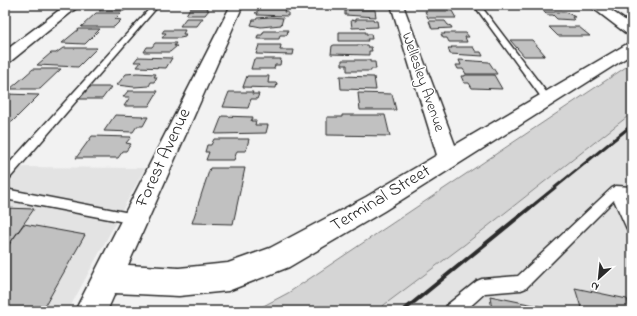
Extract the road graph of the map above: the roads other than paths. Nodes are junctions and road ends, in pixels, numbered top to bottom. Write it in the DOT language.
graph roads {
  1 [pos="74,5"];
  2 [pos="156,5"];
  3 [pos="237,5"];
  4 [pos="397,5"];
  5 [pos="477,5"];
  6 [pos="595,5"];
  7 [pos="632,31"];
  8 [pos="632,47"];
  9 [pos="5,58"];
  10 [pos="547,99"];
  11 [pos="449,158"];
  12 [pos="5,176"];
  13 [pos="616,191"];
  14 [pos="632,192"];
  15 [pos="5,194"];
  16 [pos="135,219"];
  17 [pos="632,225"];
  18 [pos="107,278"];
  19 [pos="91,311"];
  20 [pos="453,311"];
  1 -- 9 [label="street"];
  2 -- 12 [label="lane"];
  3 -- 16 [label="street, Forest Avenue"];
  4 -- 11 [label="street, Wellesley Avenue"];
  5 -- 10 [label="lane"];
  6 -- 7 [label="street"];
  8 -- 10 [label="street, Terminal Street"];
  10 -- 11 [label="street, Terminal Street"];
  11 -- 18 [label="street, Terminal Street"];
  13 -- 14 [label="lane"];
  13 -- 17 [label="lane"];
  13 -- 20 [label="lane"];
  15 -- 16 [label="lane"];
  16 -- 18 [label="street, Forest Avenue"];
  18 -- 19 [label="street, Forest Avenue"];
}
